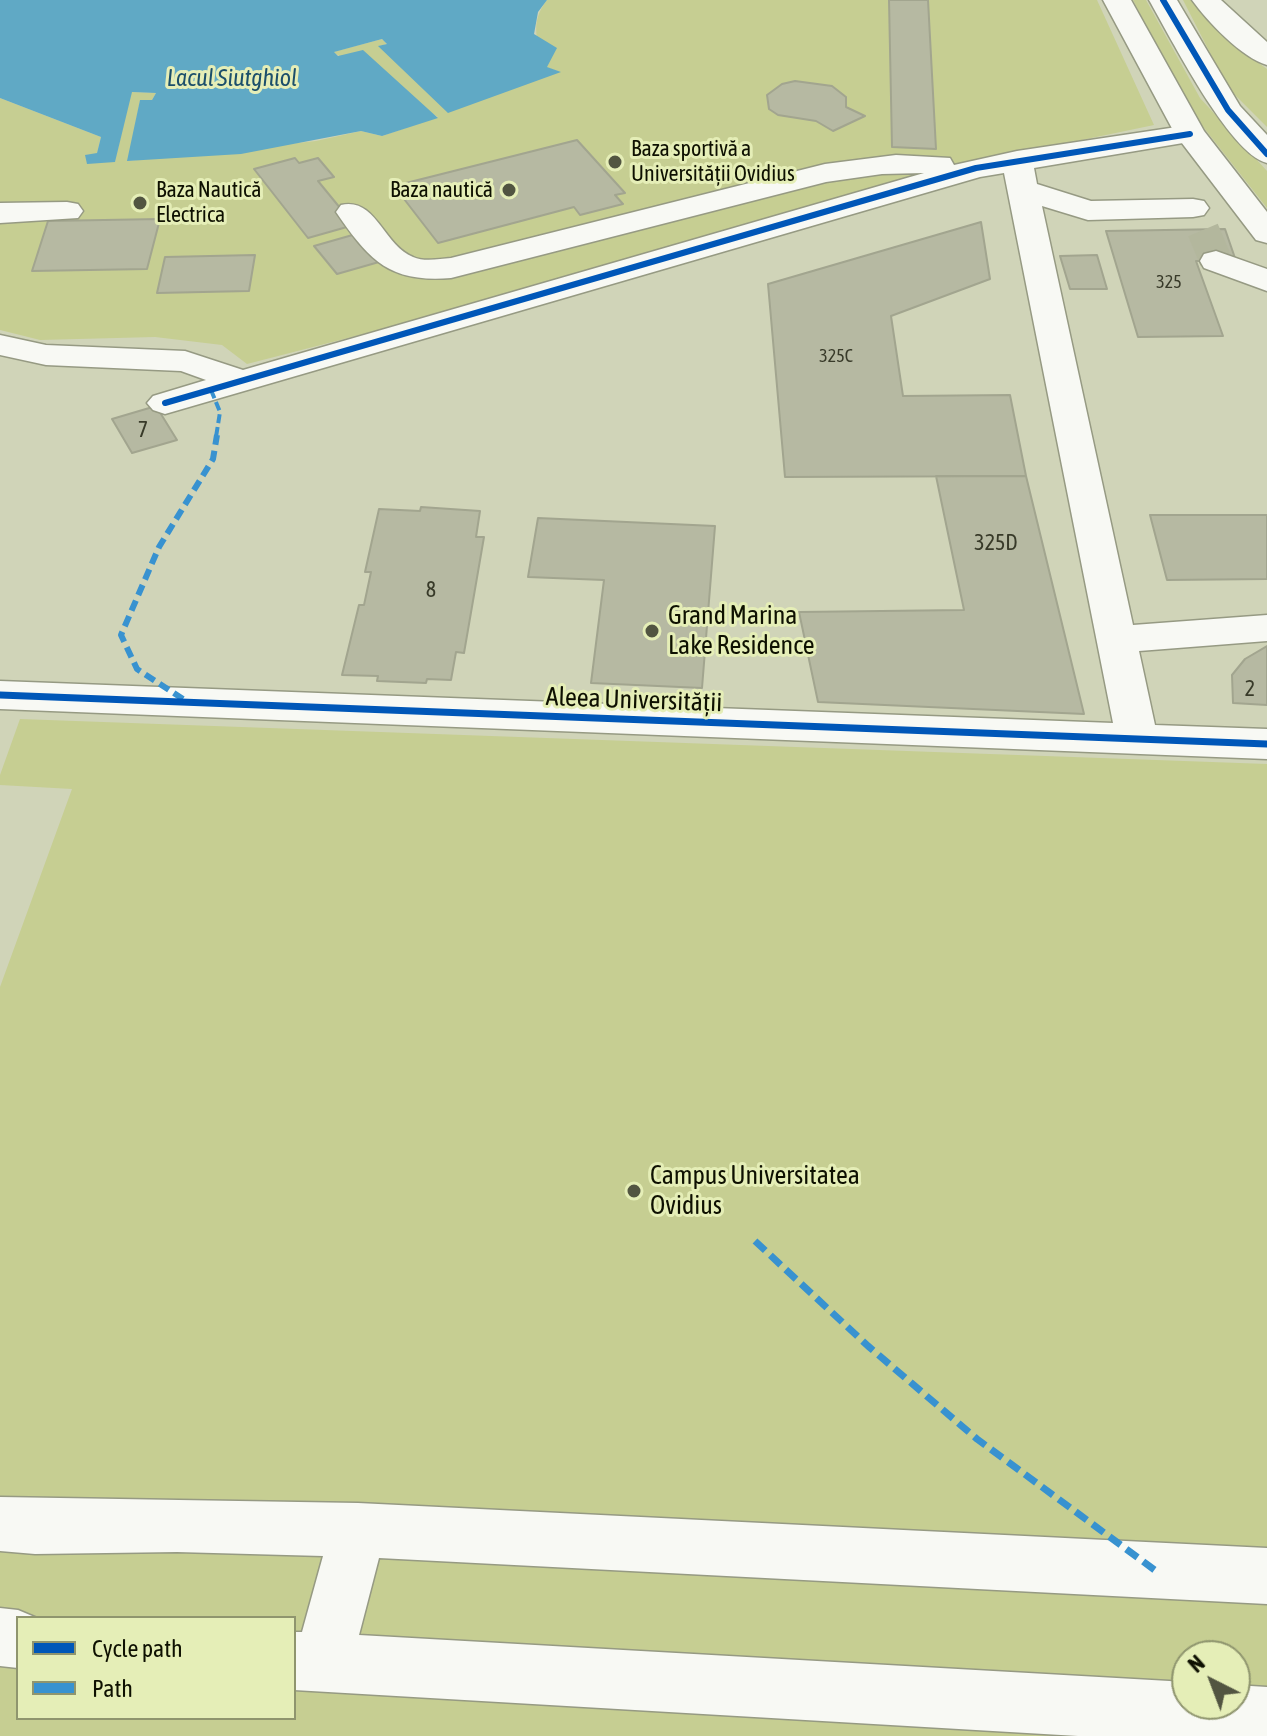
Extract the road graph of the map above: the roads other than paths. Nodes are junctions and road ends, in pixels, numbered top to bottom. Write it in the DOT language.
graph roads {
  1 [pos="1117,0"];
  2 [pos="1163,0"];
  3 [pos="1206,0"];
  4 [pos="1267,56"];
  5 [pos="1190,134"];
  6 [pos="1267,154"];
  7 [pos="976,168"];
  8 [pos="1020,175"];
  9 [pos="1233,189"];
  10 [pos="67,211"];
  11 [pos="352,212"];
  12 [pos="0,213"];
  13 [pos="1267,233"];
  14 [pos="1216,261"];
  15 [pos="1267,281"];
  16 [pos="0,345"];
  17 [pos="242,381"];
  18 [pos="165,403"];
  19 [pos="1267,628"];
  20 [pos="1116,640"];
  21 [pos="0,695"];
  22 [pos="1137,739"];
  23 [pos="1267,744"];
  24 [pos="0,1524"];
  25 [pos="358,1530"];
  26 [pos="1267,1576"];
  27 [pos="308,1662"];
  28 [pos="1267,1717"];
  1 -- 5 [label="street"];
  2 -- 6 [label="street"];
  3 -- 4 [label="street"];
  5 -- 8 [label="street"];
  5 -- 9 [label="street"];
  7 -- 8 [label="street"];
  7 -- 11 [label="street"];
  7 -- 17 [label="street"];
  8 -- 9 [label="street"];
  8 -- 20 [label="street"];
  9 -- 13 [label="street"];
  10 -- 12 [label="street"];
  14 -- 15 [label="street"];
  16 -- 17 [label="street"];
  17 -- 18 [label="street"];
  19 -- 20 [label="street"];
  20 -- 22 [label="street"];
  21 -- 22 [label="street, Aleea Universității"];
  22 -- 23 [label="street, Aleea Universității"];
  24 -- 25 [label="street"];
  25 -- 26 [label="street"];
  25 -- 27 [label="street"];
  27 -- 28 [label="street"];
}
